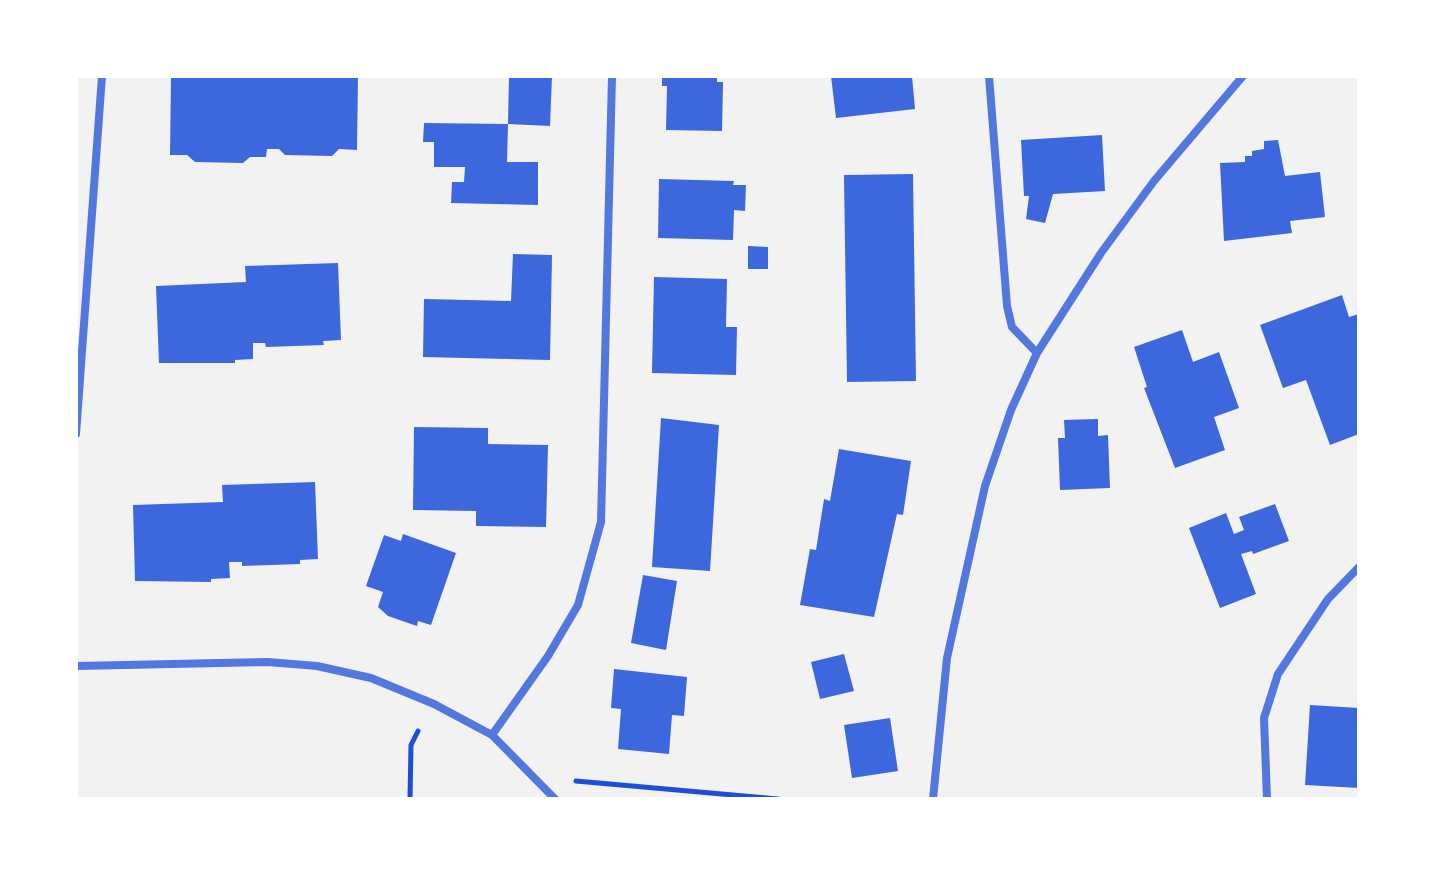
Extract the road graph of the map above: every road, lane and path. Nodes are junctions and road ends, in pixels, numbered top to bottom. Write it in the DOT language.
graph roads {
  1 [pos="102,76"];
  2 [pos="612,76"];
  3 [pos="989,76"];
  4 [pos="1243,76"];
  5 [pos="1037,353"];
  6 [pos="76,434"];
  7 [pos="1359,567"];
  8 [pos="76,666"];
  9 [pos="418,731"];
  10 [pos="492,735"];
  11 [pos="576,781"];
  12 [pos="410,799"];
  13 [pos="555,799"];
  14 [pos="778,799"];
  15 [pos="933,799"];
  16 [pos="1267,799"];
  1 -- 6 [label="street"];
  2 -- 10 [label="street"];
  3 -- 5 [label="street"];
  4 -- 5 [label="street"];
  5 -- 15 [label="street"];
  7 -- 16 [label="street"];
  8 -- 10 [label="street"];
  9 -- 12 [label="path"];
  10 -- 13 [label="street"];
  11 -- 14 [label="path"];
}
